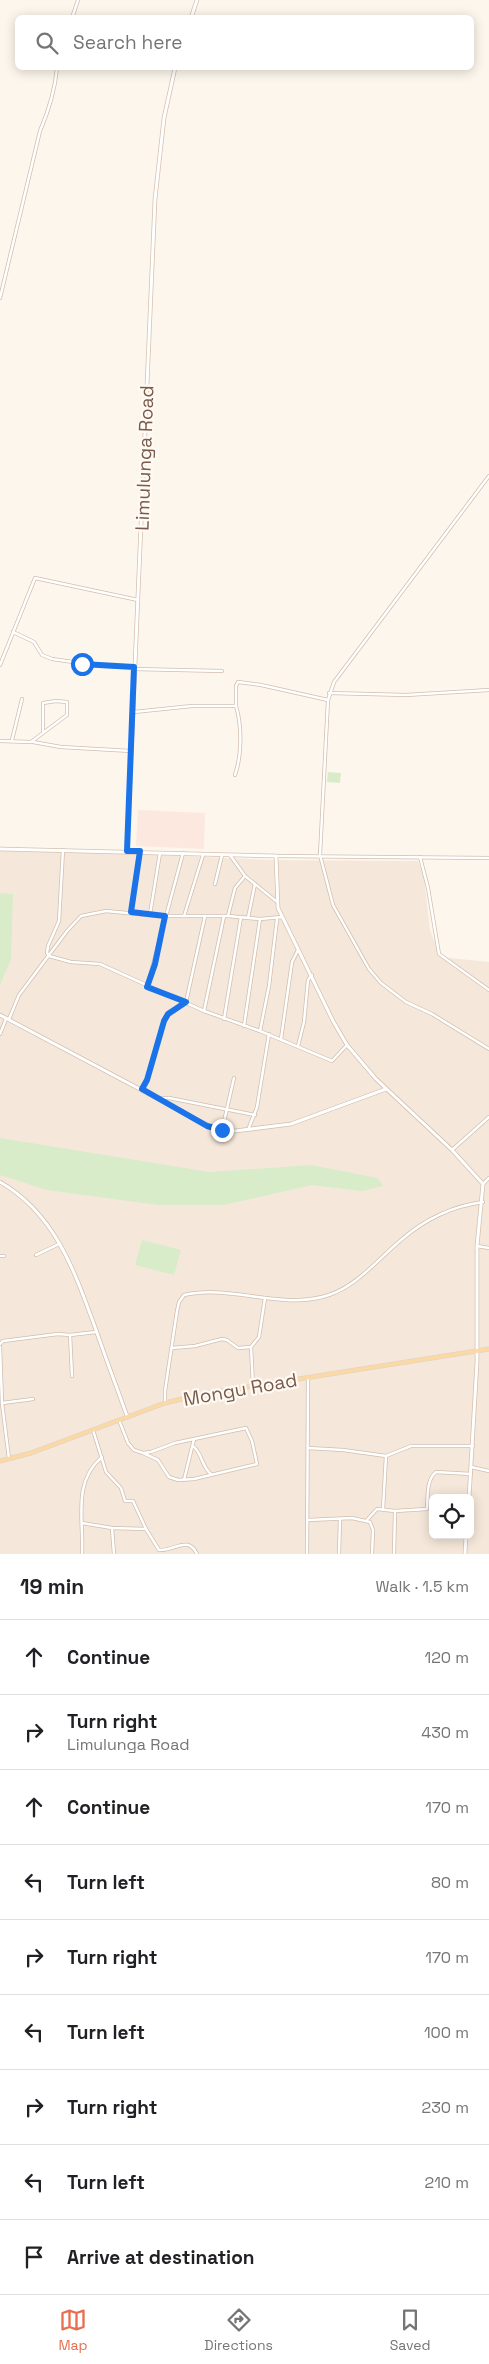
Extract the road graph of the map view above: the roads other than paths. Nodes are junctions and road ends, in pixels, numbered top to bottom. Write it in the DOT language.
graph roads {
  1 [pos="78,0"];
  2 [pos="197,0"];
  3 [pos="73,15"];
  4 [pos="192,15"];
  5 [pos="57,70"];
  6 [pos="175,70"];
  7 [pos="0,298"];
  8 [pos="489,476"];
  9 [pos="138,600"];
  10 [pos="13,632"];
  11 [pos="0,665"];
  12 [pos="134,668"];
  13 [pos="222,672"];
  14 [pos="489,690"];
  15 [pos="329,693"];
  16 [pos="22,699"];
  17 [pos="328,700"];
  18 [pos="236,706"];
  19 [pos="132,712"];
  20 [pos="42,732"];
  21 [pos="12,740"];
  22 [pos="0,741"];
  23 [pos="31,742"];
  24 [pos="131,751"];
  25 [pos="235,775"];
  26 [pos="0,849"];
  27 [pos="63,849"];
  28 [pos="127,851"];
  29 [pos="140,851"];
  30 [pos="160,853"];
  31 [pos="183,853"];
  32 [pos="203,854"];
  33 [pos="222,855"];
  34 [pos="230,855"];
  35 [pos="320,855"];
  36 [pos="276,856"];
  37 [pos="420,857"];
  38 [pos="489,858"];
  39 [pos="245,876"];
  40 [pos="215,884"];
  41 [pos="255,884"];
  42 [pos="276,901"];
  43 [pos="131,912"];
  44 [pos="150,914"];
  45 [pos="165,916"];
  46 [pos="184,916"];
  47 [pos="205,916"];
  48 [pos="224,916"];
  49 [pos="228,916"];
  50 [pos="240,917"];
  51 [pos="248,918"];
  52 [pos="280,918"];
  53 [pos="260,919"];
  54 [pos="298,950"];
  55 [pos="49,956"];
  56 [pos="312,975"];
  57 [pos="147,987"];
  58 [pos="489,990"];
  59 [pos="186,1002"];
  60 [pos="204,1011"];
  61 [pos="0,1015"];
  62 [pos="8,1019"];
  63 [pos="224,1019"];
  64 [pos="244,1026"];
  65 [pos="260,1031"];
  66 [pos="0,1034"];
  67 [pos="269,1034"];
  68 [pos="281,1039"];
  69 [pos="347,1045"];
  70 [pos="298,1046"];
  71 [pos="489,1049"];
  72 [pos="234,1078"];
  73 [pos="142,1089"];
  74 [pos="386,1089"];
  75 [pos="159,1098"];
  76 [pos="226,1110"];
  77 [pos="255,1115"];
  78 [pos="489,1117"];
  79 [pos="222,1130"];
  80 [pos="248,1130"];
  81 [pos="452,1150"];
  82 [pos="488,1179"];
  83 [pos="0,1182"];
  84 [pos="489,1183"];
  85 [pos="483,1184"];
  86 [pos="483,1202"];
  87 [pos="61,1244"];
  88 [pos="477,1246"];
  89 [pos="489,1248"];
  90 [pos="36,1255"];
  91 [pos="0,1256"];
  92 [pos="4,1256"];
  93 [pos="265,1298"];
  94 [pos="96,1332"];
  95 [pos="70,1335"];
  96 [pos="0,1345"];
  97 [pos="251,1347"];
  98 [pos="172,1348"];
  99 [pos="489,1349"];
  100 [pos="477,1350"];
  101 [pos="72,1376"];
  102 [pos="308,1377"];
  103 [pos="253,1386"];
  104 [pos="33,1399"];
  105 [pos="165,1403"];
  106 [pos="2,1404"];
  107 [pos="127,1416"];
  108 [pos="119,1420"];
  109 [pos="93,1430"];
  110 [pos="194,1439"];
  111 [pos="193,1446"];
  112 [pos="473,1446"];
  113 [pos="308,1448"];
  114 [pos="143,1453"];
  115 [pos="386,1456"];
  116 [pos="102,1457"];
  117 [pos="9,1459"];
  118 [pos="0,1461"];
  119 [pos="471,1467"];
  120 [pos="489,1471"];
  121 [pos="471,1474"];
  122 [pos="213,1475"];
  123 [pos="184,1480"];
  124 [pos="469,1494"];
  125 [pos="383,1509"];
  126 [pos="396,1510"];
  127 [pos="340,1519"];
  128 [pos="308,1520"];
  129 [pos="366,1521"];
  130 [pos="82,1523"];
  131 [pos="112,1528"];
  132 [pos="146,1530"];
  133 [pos="466,1539"];
  134 [pos="82,1554"];
  135 [pos="114,1554"];
  136 [pos="197,1554"];
  137 [pos="307,1554"];
  138 [pos="339,1554"];
  139 [pos="372,1554"];
  140 [pos="394,1554"];
  141 [pos="464,1554"];
  1 -- 3 [label="street"];
  2 -- 4 [label="main road"];
  5 -- 7 [label="street"];
  6 -- 9 [label="main road, Limulunga Road"];
  8 -- 15 [label="street"];
  9 -- 10 [label="street"];
  9 -- 12 [label="main road, Limulunga Road"];
  10 -- 11 [label="street"];
  10 -- 12 [label="street"];
  12 -- 13 [label="street"];
  12 -- 19 [label="main road, Limulunga Road"];
  14 -- 15 [label="street"];
  15 -- 17 [label="street"];
  16 -- 21 [label="street"];
  17 -- 18 [label="street"];
  17 -- 35 [label="street"];
  18 -- 19 [label="street"];
  18 -- 25 [label="street"];
  19 -- 24 [label="main road, Limulunga Road"];
  20 -- 20 [label="street"];
  20 -- 23 [label="street"];
  21 -- 22 [label="street"];
  21 -- 23 [label="street"];
  23 -- 24 [label="street"];
  24 -- 28 [label="main road, Limulunga Road"];
  26 -- 27 [label="main road"];
  27 -- 28 [label="main road"];
  27 -- 55 [label="street"];
  28 -- 29 [label="main road"];
  29 -- 30 [label="main road"];
  29 -- 43 [label="street"];
  30 -- 31 [label="main road"];
  30 -- 44 [label="street"];
  31 -- 32 [label="main road"];
  31 -- 45 [label="street"];
  32 -- 33 [label="main road"];
  32 -- 46 [label="street"];
  33 -- 34 [label="main road"];
  33 -- 40 [label="street"];
  34 -- 36 [label="main road"];
  34 -- 39 [label="street"];
  35 -- 36 [label="street"];
  35 -- 37 [label="street"];
  35 -- 71 [label="street"];
  36 -- 42 [label="main road"];
  37 -- 38 [label="street"];
  37 -- 58 [label="street"];
  39 -- 41 [label="street"];
  39 -- 49 [label="street"];
  41 -- 42 [label="street"];
  41 -- 51 [label="street"];
  42 -- 52 [label="main road"];
  43 -- 44 [label="street"];
  43 -- 55 [label="street"];
  44 -- 45 [label="street"];
  45 -- 46 [label="street"];
  45 -- 57 [label="street"];
  46 -- 47 [label="street"];
  47 -- 48 [label="street"];
  47 -- 59 [label="street"];
  48 -- 49 [label="street"];
  48 -- 60 [label="street"];
  49 -- 50 [label="street"];
  50 -- 51 [label="street"];
  50 -- 63 [label="street"];
  51 -- 53 [label="street"];
  52 -- 53 [label="street"];
  52 -- 54 [label="main road"];
  52 -- 65 [label="street"];
  53 -- 64 [label="street"];
  54 -- 56 [label="main road"];
  54 -- 68 [label="street"];
  55 -- 57 [label="street"];
  55 -- 62 [label="street"];
  56 -- 69 [label="main road"];
  56 -- 70 [label="street"];
  57 -- 59 [label="street"];
  59 -- 60 [label="street"];
  59 -- 73 [label="street"];
  60 -- 63 [label="street"];
  61 -- 62 [label="main road"];
  62 -- 66 [label="street"];
  62 -- 73 [label="main road"];
  63 -- 64 [label="street"];
  64 -- 65 [label="street"];
  65 -- 67 [label="street"];
  67 -- 68 [label="street"];
  67 -- 77 [label="street"];
  68 -- 70 [label="street"];
  69 -- 70 [label="street"];
  69 -- 74 [label="main road"];
  72 -- 76 [label="street"];
  73 -- 75 [label="main road"];
  74 -- 80 [label="main road"];
  74 -- 81 [label="main road"];
  75 -- 76 [label="street"];
  75 -- 79 [label="main road"];
  76 -- 77 [label="street"];
  76 -- 79 [label="street"];
  77 -- 80 [label="street"];
  78 -- 81 [label="street"];
  79 -- 80 [label="main road"];
  81 -- 85 [label="main road"];
  82 -- 84 [label="street"];
  82 -- 85 [label="street"];
  83 -- 87 [label="main road"];
  85 -- 86 [label="main road"];
  86 -- 88 [label="main road"];
  86 -- 93 [label="street"];
  87 -- 90 [label="street"];
  87 -- 94 [label="main road"];
  88 -- 89 [label="street"];
  88 -- 100 [label="main road"];
  91 -- 92 [label="street"];
  93 -- 97 [label="street"];
  93 -- 98 [label="street"];
  94 -- 95 [label="street"];
  94 -- 107 [label="main road"];
  95 -- 96 [label="street"];
  95 -- 101 [label="street"];
  96 -- 106 [label="street"];
  97 -- 98 [label="street"];
  97 -- 103 [label="street"];
  98 -- 105 [label="street"];
  99 -- 100 [label="main road, Mongu Road"];
  100 -- 102 [label="main road, Mongu Road"];
  100 -- 112 [label="main road"];
  102 -- 103 [label="main road, Mongu Road"];
  102 -- 113 [label="street"];
  103 -- 105 [label="main road, Mongu Road"];
  104 -- 106 [label="street"];
  105 -- 107 [label="main road, Mongu Road"];
  106 -- 117 [label="street"];
  107 -- 108 [label="main road, Mongu Road"];
  108 -- 109 [label="main road, Mongu Road"];
  108 -- 114 [label="street"];
  109 -- 116 [label="street"];
  109 -- 117 [label="main road, Mongu Road"];
  110 -- 111 [label="street"];
  110 -- 114 [label="street"];
  110 -- 122 [label="street"];
  111 -- 122 [label="street"];
  111 -- 123 [label="street"];
  112 -- 115 [label="street"];
  112 -- 119 [label="main road"];
  113 -- 115 [label="street"];
  113 -- 128 [label="street"];
  114 -- 123 [label="street"];
  115 -- 125 [label="street"];
  116 -- 130 [label="street"];
  116 -- 132 [label="street"];
  117 -- 118 [label="main road, Mongu Road"];
  119 -- 120 [label="street"];
  119 -- 121 [label="main road"];
  121 -- 124 [label="main road"];
  121 -- 126 [label="street"];
  122 -- 123 [label="street"];
  125 -- 126 [label="street"];
  125 -- 129 [label="street"];
  126 -- 140 [label="street"];
  127 -- 128 [label="street"];
  127 -- 129 [label="street"];
  127 -- 138 [label="street"];
  128 -- 137 [label="street"];
  129 -- 139 [label="street"];
  130 -- 131 [label="street"];
  130 -- 134 [label="street"];
  131 -- 132 [label="street"];
  131 -- 135 [label="street"];
  132 -- 136 [label="street"];
  133 -- 141 [label="main road"];
}
